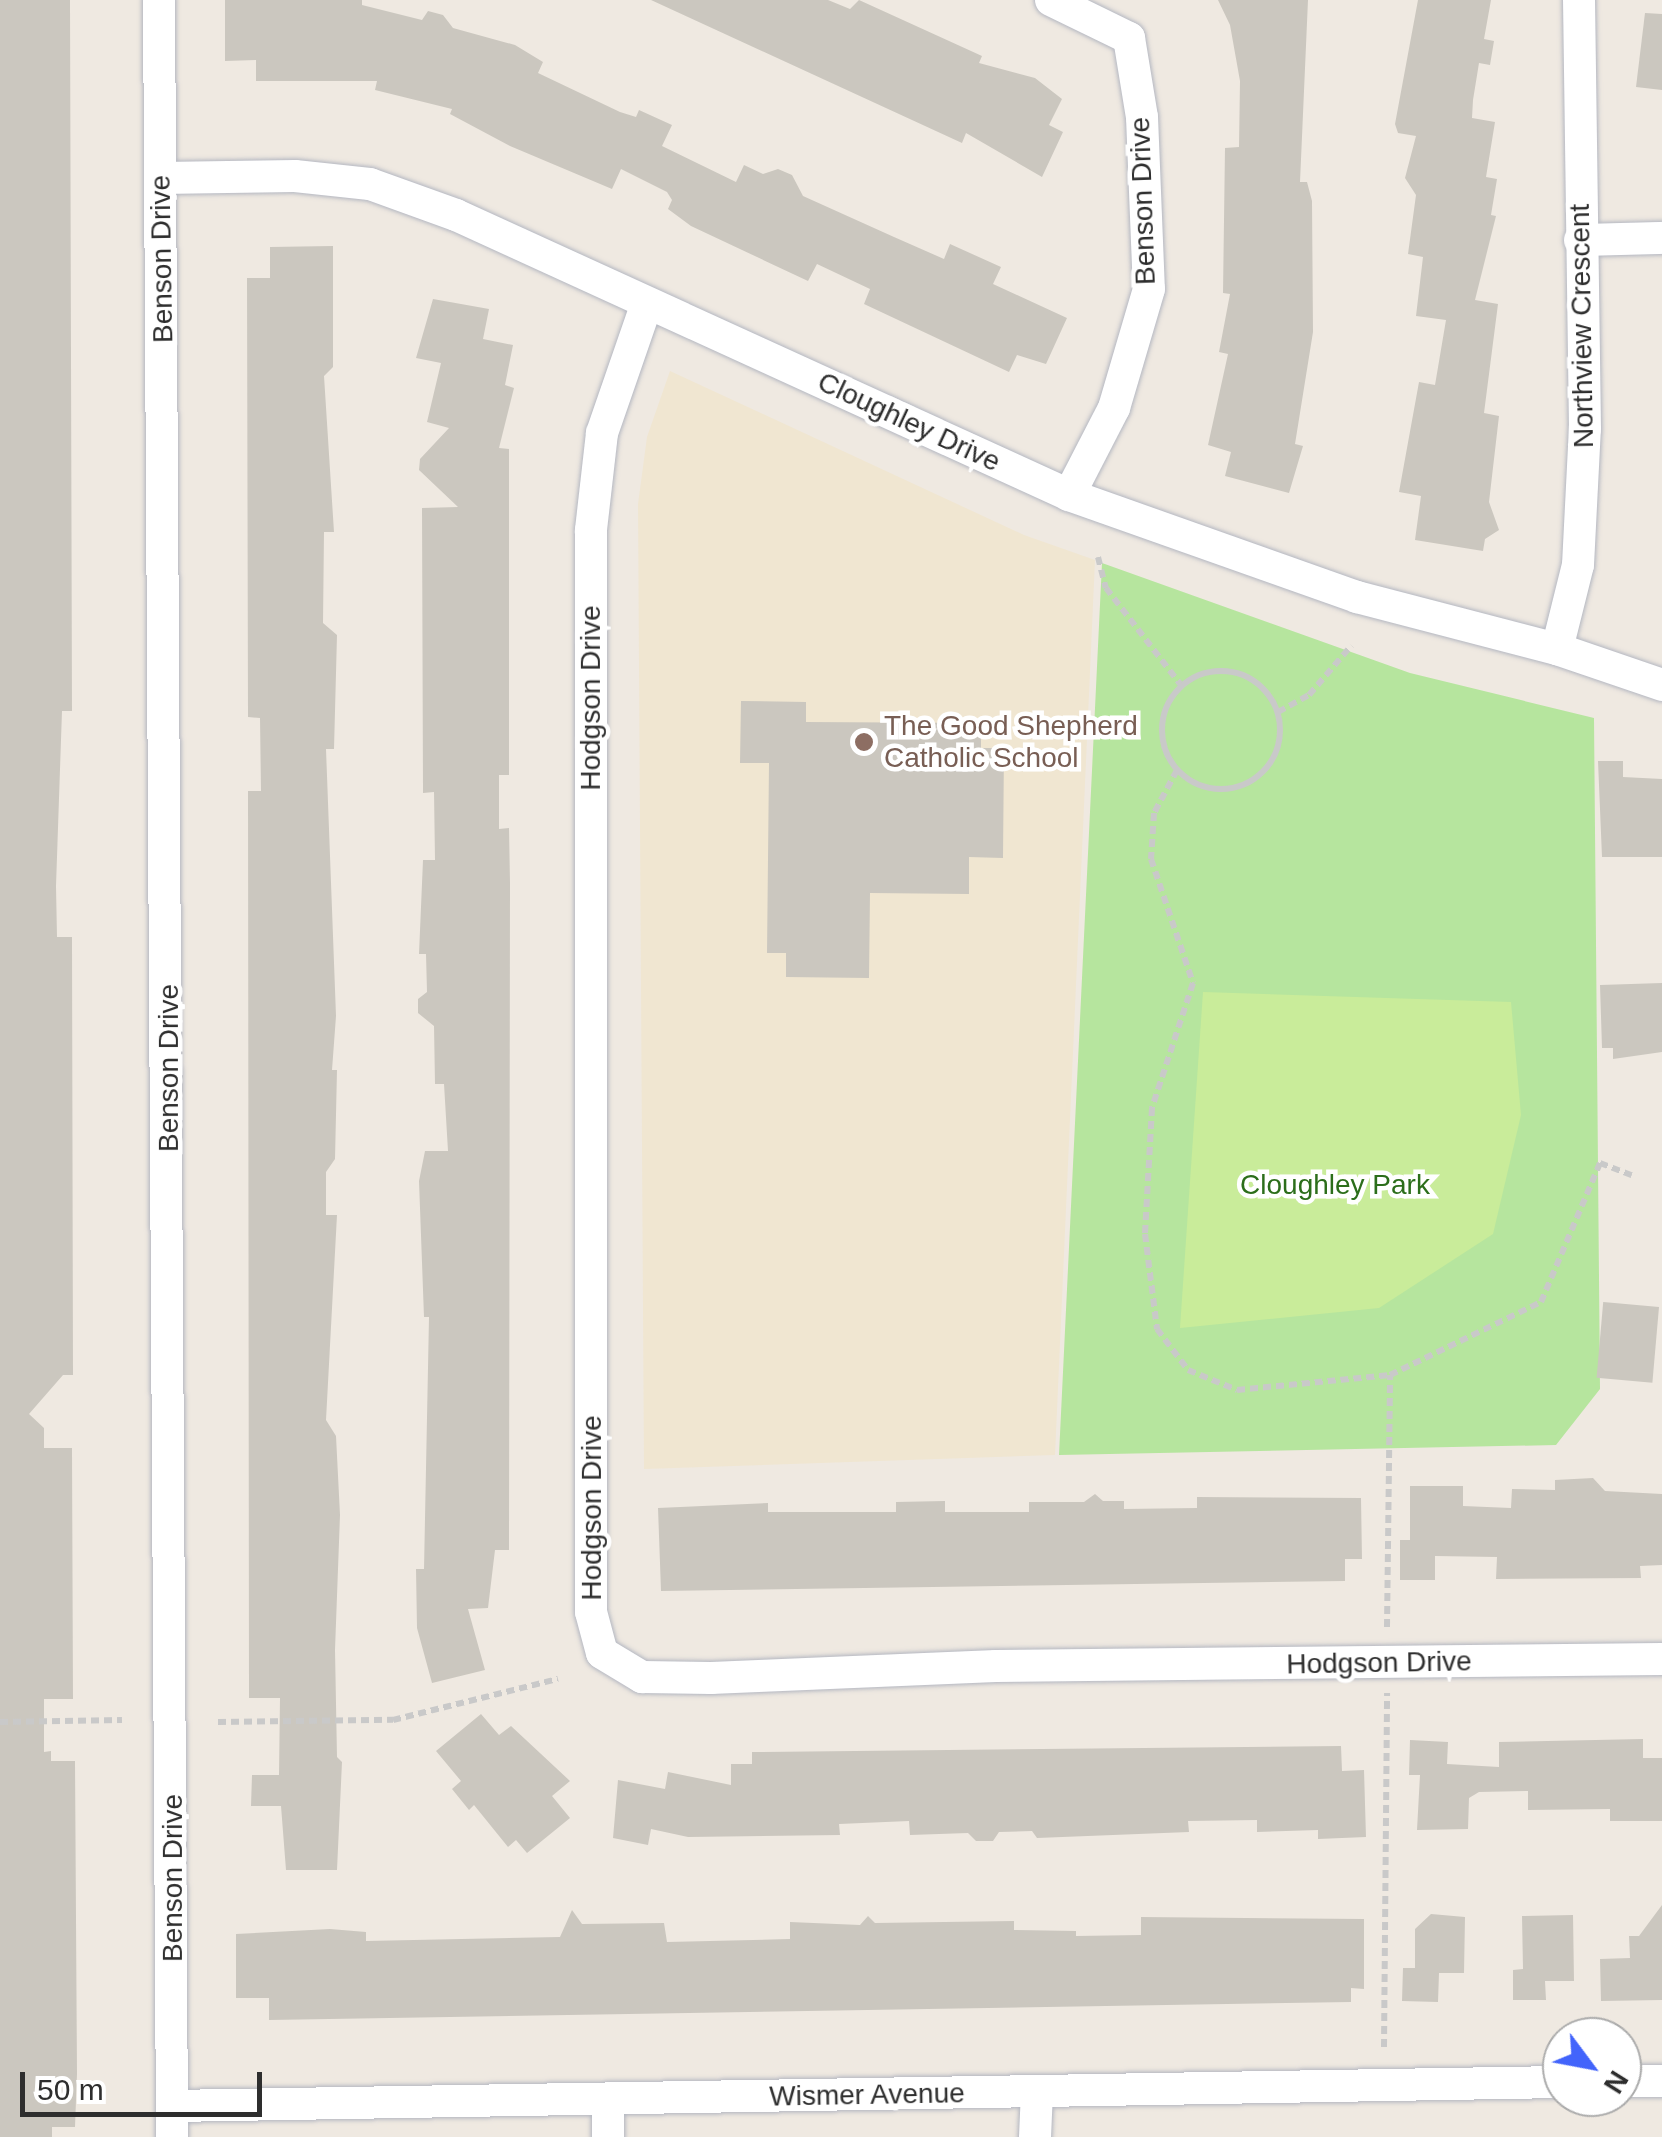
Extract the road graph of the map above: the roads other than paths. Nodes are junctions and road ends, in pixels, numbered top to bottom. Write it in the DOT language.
graph roads {
  1 [pos="159,0"];
  2 [pos="1052,0"];
  3 [pos="1580,0"];
  4 [pos="161,178"];
  5 [pos="1662,238"];
  6 [pos="1580,240"];
  7 [pos="647,303"];
  8 [pos="1069,495"];
  9 [pos="1556,649"];
  10 [pos="1662,685"];
  11 [pos="1662,1659"];
  12 [pos="1542,2082"];
  13 [pos="1037,2092"];
  14 [pos="608,2100"];
  15 [pos="172,2122"];
  16 [pos="608,2137"];
  17 [pos="1035,2137"];
  1 -- 4 [label="street, Benson Drive"];
  2 -- 8 [label="street, Benson Drive"];
  3 -- 6 [label="street, Northview Crescent"];
  4 -- 7 [label="street, Cloughley Drive"];
  4 -- 15 [label="street, Benson Drive"];
  5 -- 6 [label="street"];
  6 -- 9 [label="street, Northview Crescent"];
  7 -- 8 [label="street, Cloughley Drive"];
  7 -- 11 [label="street, Hodgson Drive"];
  8 -- 9 [label="street, Cloughley Drive"];
  9 -- 10 [label="street, Cloughley Drive"];
  12 -- 13 [label="street, Wismer Avenue"];
  13 -- 14 [label="street, Wismer Avenue"];
  13 -- 17 [label="street"];
  14 -- 15 [label="street, Wismer Avenue"];
  14 -- 16 [label="street"];
}
